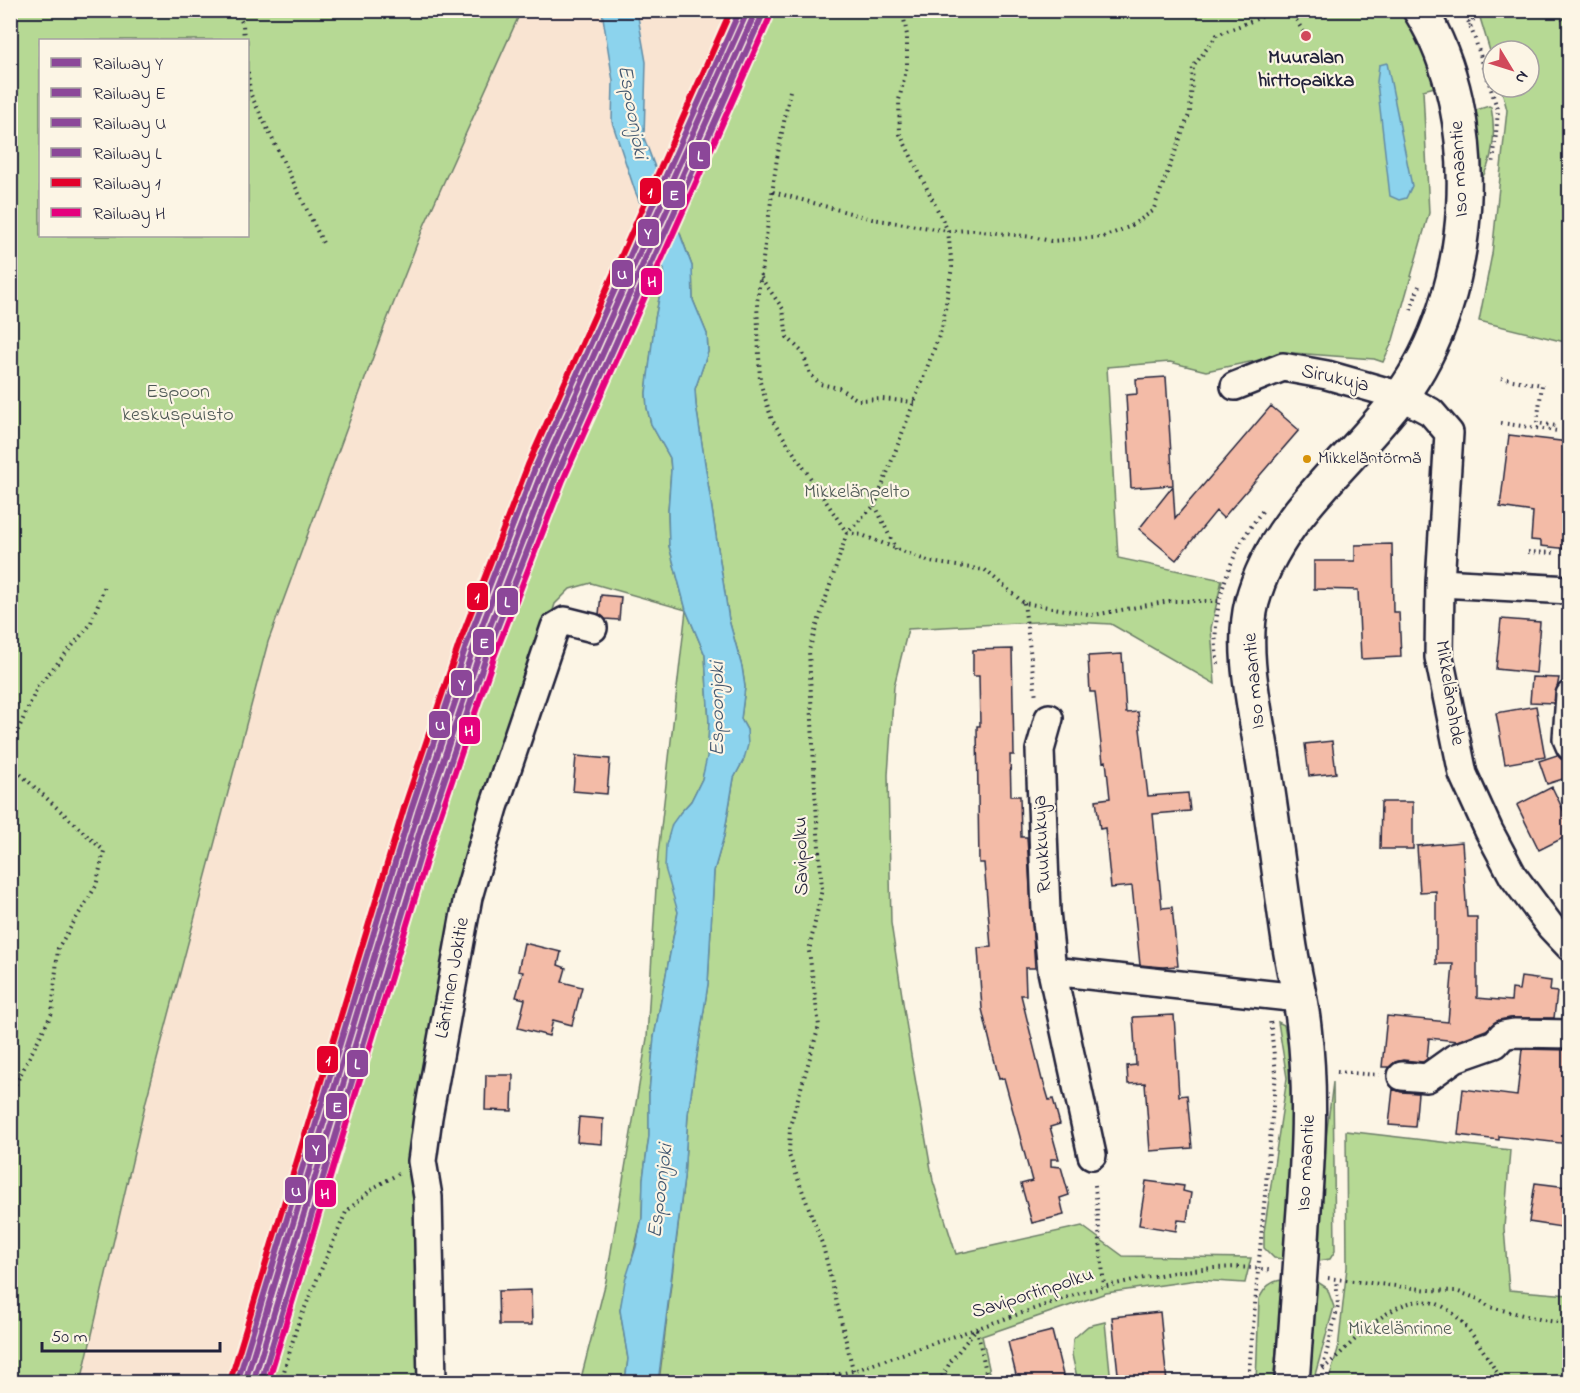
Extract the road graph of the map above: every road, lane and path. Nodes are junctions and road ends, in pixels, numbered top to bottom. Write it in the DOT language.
graph roads {
  1 [pos="235,10"];
  2 [pos="898,10"];
  3 [pos="1274,10"];
  4 [pos="1290,10"];
  5 [pos="1420,10"];
  6 [pos="1478,10"];
  7 [pos="1554,10"];
  8 [pos="1470,26"];
  9 [pos="1569,27"];
  10 [pos="1306,36"];
  11 [pos="244,39"];
  12 [pos="249,82"];
  13 [pos="790,91"];
  14 [pos="773,192"];
  15 [pos="948,231"];
  16 [pos="324,245"];
  17 [pos="761,278"];
  18 [pos="1502,378"];
  19 [pos="1235,386"];
  20 [pos="1401,396"];
  21 [pos="915,402"];
  22 [pos="1501,423"];
  23 [pos="1569,472"];
  24 [pos="1563,476"];
  25 [pos="875,505"];
  26 [pos="846,533"];
  27 [pos="896,550"];
  28 [pos="1528,552"];
  29 [pos="1558,552"];
  30 [pos="1440,583"];
  31 [pos="105,586"];
  32 [pos="1569,590"];
  33 [pos="1219,601"];
  34 [pos="1024,603"];
  35 [pos="593,628"];
  36 [pos="1569,695"];
  37 [pos="1042,708"];
  38 [pos="1569,746"];
  39 [pos="1569,947"];
  40 [pos="1052,971"];
  41 [pos="1299,998"];
  42 [pos="1569,1034"];
  43 [pos="1337,1072"];
  44 [pos="1402,1076"];
  45 [pos="10,1095"];
  46 [pos="1092,1155"];
  47 [pos="422,1161"];
  48 [pos="1095,1185"];
  49 [pos="1278,1273"];
  50 [pos="1104,1287"];
  51 [pos="1430,1290"];
  52 [pos="1431,1302"];
  53 [pos="1569,1324"];
  54 [pos="977,1328"];
  55 [pos="1323,1369"];
  56 [pos="853,1371"];
  57 [pos="1569,1377"];
  58 [pos="1306,1379"];
  59 [pos="281,1383"];
  60 [pos="432,1383"];
  61 [pos="804,1383"];
  62 [pos="856,1383"];
  63 [pos="939,1383"];
  64 [pos="988,1383"];
  65 [pos="1503,1383"];
  66 [pos="1561,1383"];
  1 -- 11 [label="path"];
  2 -- 15 [label="path"];
  3 -- 15 [label="path"];
  4 -- 10 [label="path"];
  5 -- 20 [label="main road, Iso maantie"];
  6 -- 8 [label="path"];
  7 -- 9 [label="path"];
  12 -- 16 [label="path"];
  13 -- 14 [label="path"];
  14 -- 15 [label="path"];
  14 -- 17 [label="path"];
  15 -- 21 [label="path"];
  17 -- 21 [label="path"];
  17 -- 26 [label="path"];
  18 -- 22 [label="path"];
  19 -- 20 [label="street, Sirukuja"];
  20 -- 30 [label="street, Mikkelänahde"];
  20 -- 41 [label="main road, Iso maantie"];
  21 -- 25 [label="path"];
  23 -- 24 [label="path"];
  25 -- 26 [label="path"];
  25 -- 27 [label="path"];
  26 -- 27 [label="path"];
  26 -- 56 [label="path, Savipolku"];
  27 -- 34 [label="path"];
  28 -- 29 [label="path"];
  30 -- 32 [label="street"];
  30 -- 39 [label="street, Mikkelänahde"];
  31 -- 45 [label="path"];
  33 -- 34 [label="path"];
  34 -- 37 [label="path"];
  35 -- 47 [label="street, Läntinen Jokitie"];
  36 -- 38 [label="street"];
  37 -- 40 [label="street, Ruukkukuja"];
  40 -- 41 [label="street"];
  40 -- 46 [label="street, Ruukkukuja"];
  41 -- 58 [label="main road, Iso maantie"];
  42 -- 44 [label="street"];
  43 -- 44 [label="path"];
  47 -- 59 [label="path"];
  47 -- 60 [label="street, Läntinen Jokitie"];
  48 -- 50 [label="path"];
  49 -- 50 [label="path, Saviportinpolku"];
  50 -- 54 [label="path, Saviportinpolku"];
  51 -- 52 [label="path"];
  51 -- 53 [label="path"];
  51 -- 55 [label="path"];
  52 -- 55 [label="path"];
  52 -- 65 [label="path"];
  54 -- 56 [label="path, Saviportinpolku"];
  54 -- 63 [label="path"];
  54 -- 64 [label="path"];
  55 -- 58 [label="path"];
  56 -- 61 [label="path, Saviportinpolku"];
  56 -- 62 [label="path, Savipolku"];
  57 -- 66 [label="path"];
}
